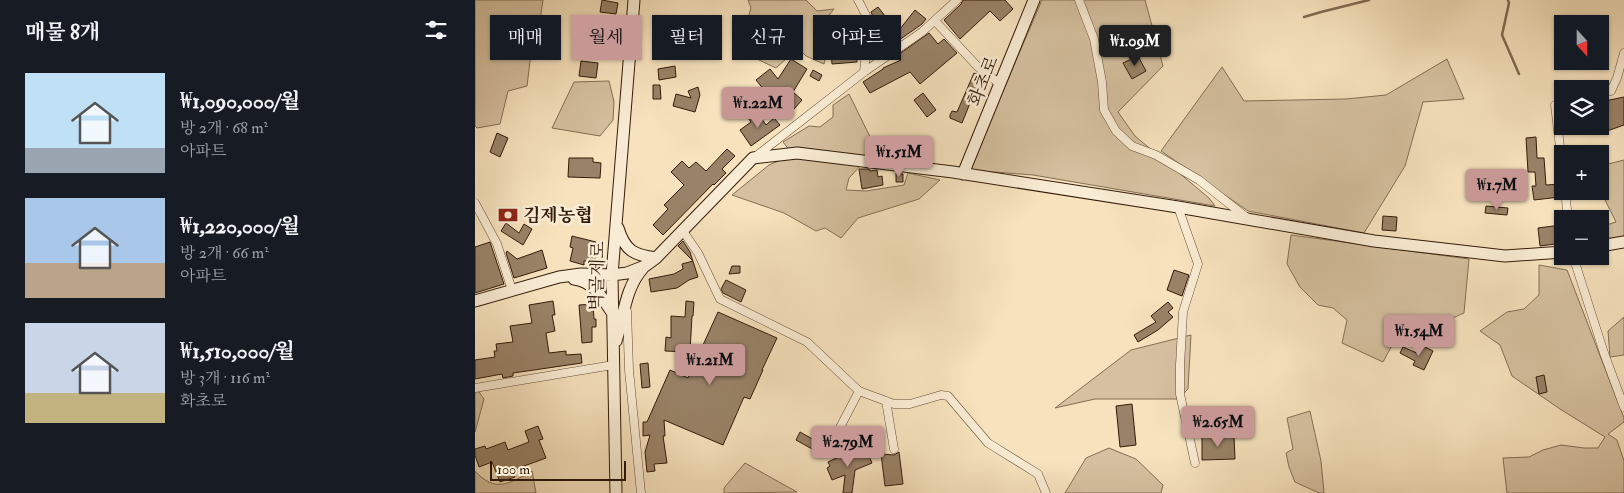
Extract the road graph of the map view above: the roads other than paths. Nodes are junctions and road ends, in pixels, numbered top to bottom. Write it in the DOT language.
graph roads {
  1 [pos="634,0"];
  2 [pos="859,0"];
  3 [pos="957,0"];
  4 [pos="1034,0"];
  5 [pos="1079,0"];
  6 [pos="935,21"];
  7 [pos="1624,52"];
  8 [pos="864,72"];
  9 [pos="1000,84"];
  10 [pos="1609,92"];
  11 [pos="753,158"];
  12 [pos="963,174"];
  13 [pos="475,203"];
  14 [pos="1178,206"];
  15 [pos="1249,220"];
  16 [pos="616,222"];
  17 [pos="683,231"];
  18 [pos="1624,242"];
  19 [pos="1609,244"];
  20 [pos="1554,253"];
  21 [pos="656,258"];
  22 [pos="1576,265"];
  23 [pos="645,266"];
  24 [pos="612,275"];
  25 [pos="559,277"];
  26 [pos="511,290"];
  27 [pos="475,301"];
  28 [pos="627,303"];
  29 [pos="613,314"];
  30 [pos="613,350"];
  31 [pos="613,365"];
  32 [pos="475,388"];
  33 [pos="859,391"];
  34 [pos="886,401"];
  35 [pos="1624,407"];
  36 [pos="834,439"];
  37 [pos="894,449"];
  38 [pos="1195,463"];
  39 [pos="616,493"];
  40 [pos="641,493"];
  41 [pos="1046,493"];
  1 -- 16 [label="street, 벽골제로"];
  2 -- 8 [label="street"];
  3 -- 6 [label="street"];
  4 -- 9 [label="street, 화초로"];
  5 -- 15 [label="street"];
  6 -- 8 [label="street"];
  6 -- 9 [label="street"];
  7 -- 10 [label="street"];
  8 -- 11 [label="street"];
  9 -- 12 [label="street, 화초로"];
  11 -- 12 [label="street"];
  11 -- 17 [label="street"];
  12 -- 14 [label="street"];
  13 -- 26 [label="street"];
  14 -- 15 [label="street"];
  14 -- 38 [label="street"];
  15 -- 20 [label="street"];
  16 -- 21 [label="street"];
  16 -- 24 [label="street, 벽골제로"];
  17 -- 21 [label="street"];
  17 -- 33 [label="street"];
  18 -- 19 [label="street"];
  21 -- 23 [label="street"];
  22 -- 35 [label="street"];
  23 -- 24 [label="street"];
  23 -- 28 [label="street"];
  24 -- 25 [label="street"];
  24 -- 29 [label="street, 벽골제로"];
  25 -- 26 [label="street"];
  25 -- 29 [label="street"];
  26 -- 27 [label="street"];
  28 -- 30 [label="street"];
  28 -- 40 [label="street"];
  29 -- 30 [label="street, 벽골제로"];
  30 -- 31 [label="street, 벽골제로"];
  31 -- 32 [label="street"];
  31 -- 39 [label="street, 벽골제로"];
  33 -- 34 [label="street"];
  33 -- 36 [label="street"];
  34 -- 37 [label="street"];
  34 -- 41 [label="street"];
}
